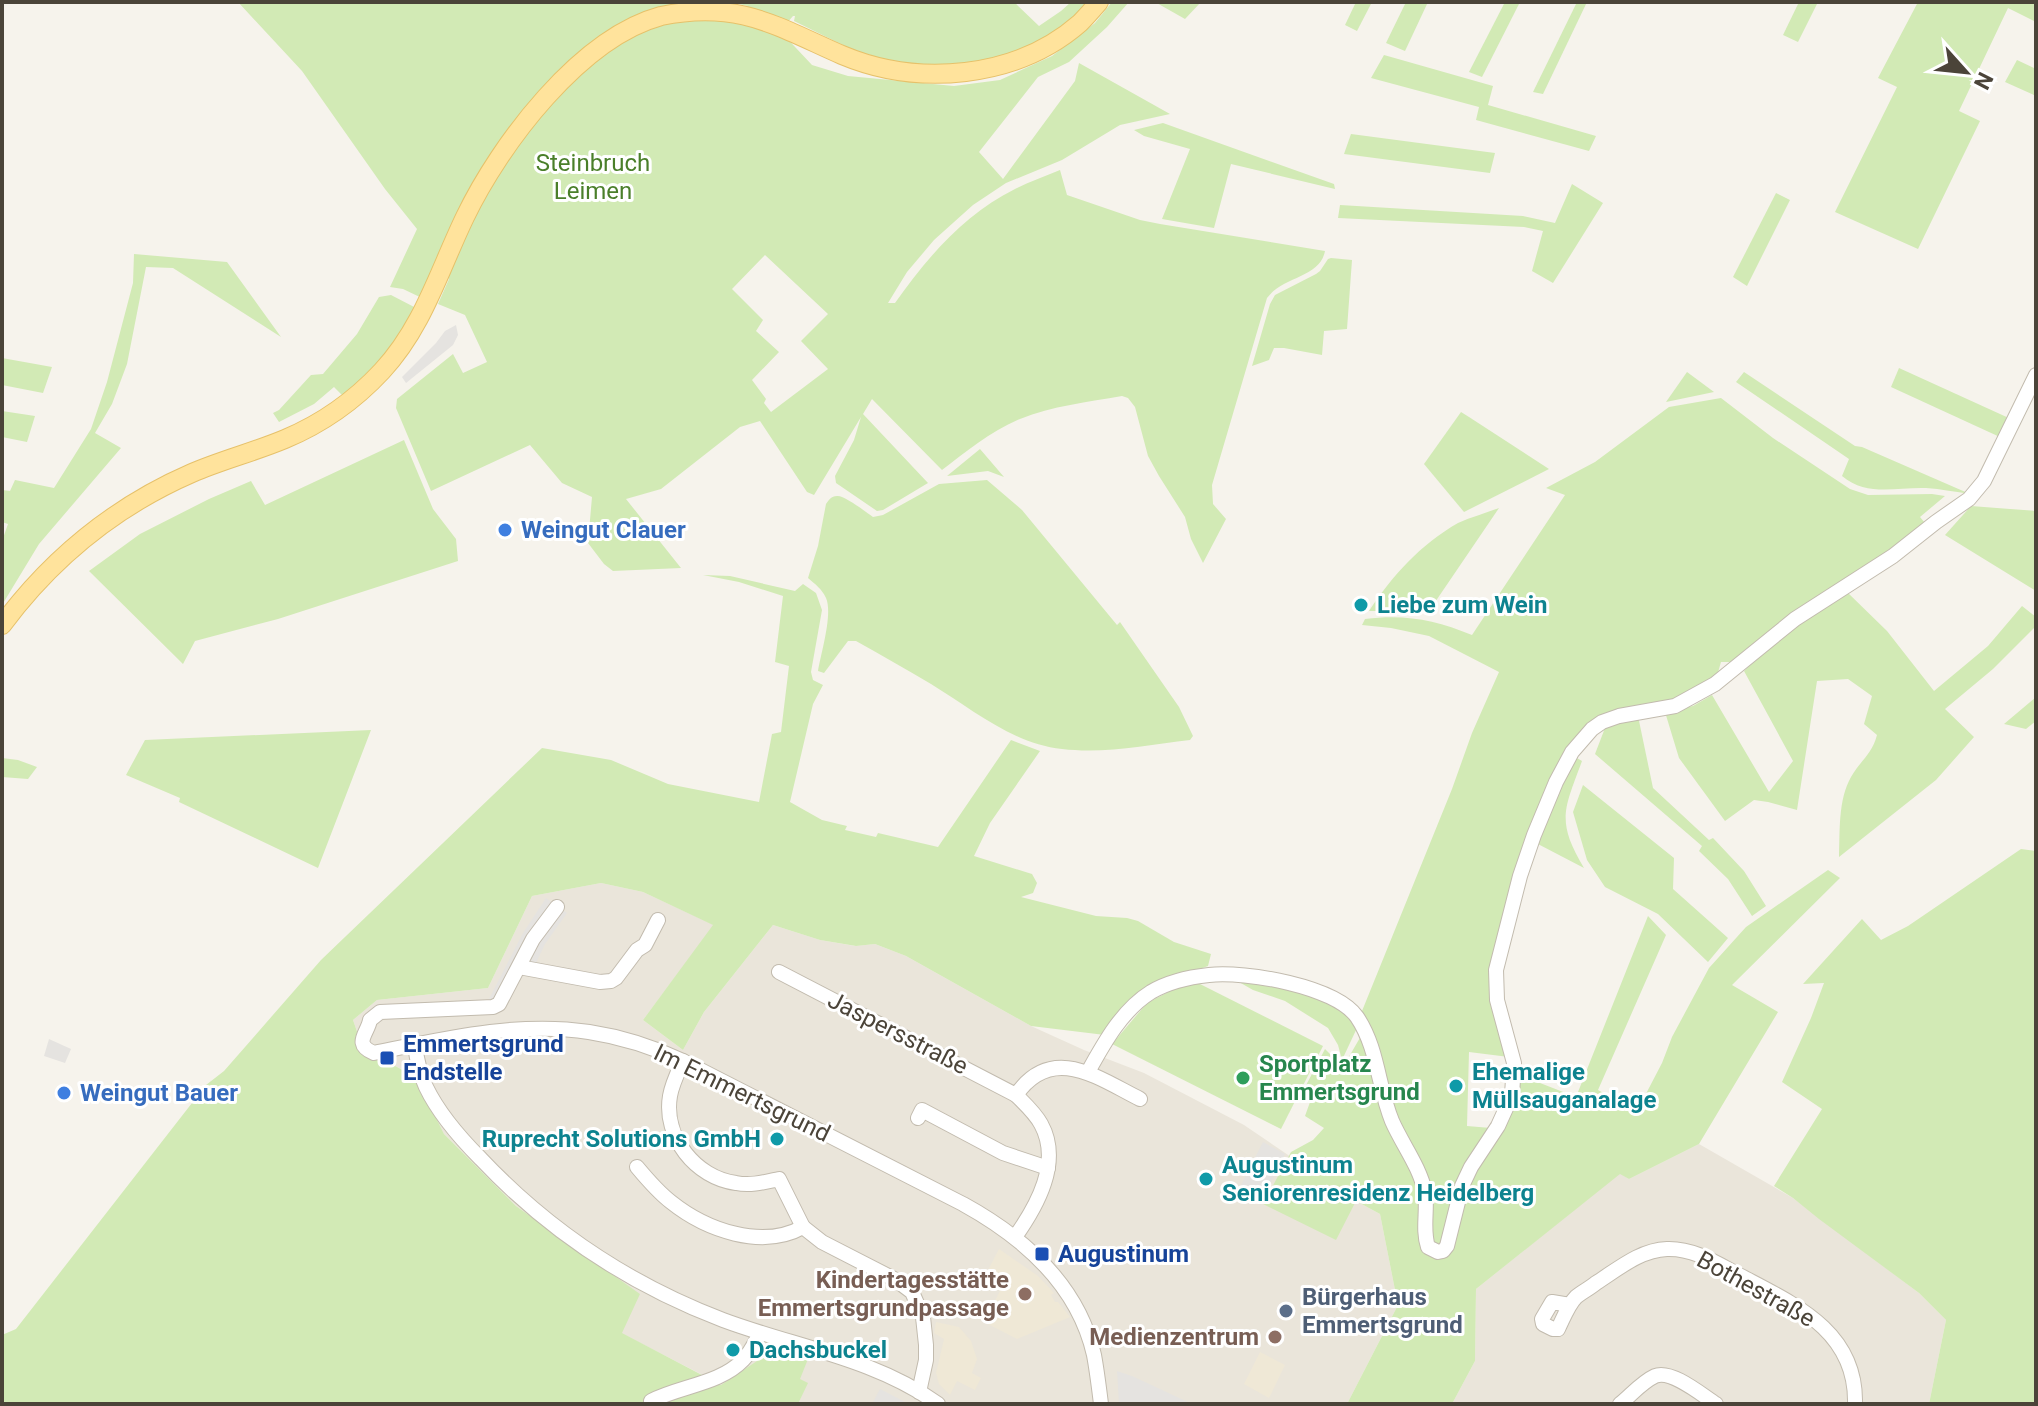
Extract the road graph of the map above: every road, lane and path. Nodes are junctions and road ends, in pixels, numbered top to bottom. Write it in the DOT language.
graph roads {
  1 [pos="1099,2"];
  2 [pos="2036,375"];
  3 [pos="2,625"];
  4 [pos="557,907"];
  5 [pos="658,920"];
  6 [pos="519,967"];
  7 [pos="779,972"];
  8 [pos="415,1046"];
  9 [pos="678,1059"];
  10 [pos="1088,1072"];
  11 [pos="1016,1095"];
  12 [pos="1140,1099"];
  13 [pos="918,1118"];
  14 [pos="637,1167"];
  15 [pos="1048,1168"];
  16 [pos="803,1227"];
  17 [pos="1015,1237"];
  18 [pos="1570,1305"];
  19 [pos="760,1333"];
  20 [pos="919,1392"];
  21 [pos="651,1401"];
  22 [pos="938,1404"];
  23 [pos="1101,1404"];
  24 [pos="1620,1404"];
  25 [pos="1716,1404"];
  26 [pos="1855,1404"];
  1 -- 3 [label="main road"];
  2 -- 10 [label="street"];
  4 -- 6 [label="street, Im Emmertsgrund"];
  5 -- 6 [label="street"];
  6 -- 8 [label="street, Im Emmertsgrund"];
  7 -- 11 [label="street, Jaspersstraße"];
  8 -- 9 [label="street, Im Emmertsgrund"];
  8 -- 19 [label="street"];
  9 -- 16 [label="street"];
  9 -- 17 [label="street, Im Emmertsgrund"];
  10 -- 11 [label="street"];
  10 -- 12 [label="street"];
  11 -- 15 [label="street, Jaspersstraße"];
  13 -- 15 [label="street"];
  14 -- 16 [label="street"];
  15 -- 17 [label="street, Jaspersstraße"];
  16 -- 20 [label="street"];
  17 -- 23 [label="street, Im Emmertsgrund"];
  18 -- 26 [label="street, Bothestraße"];
  19 -- 20 [label="street"];
  19 -- 21 [label="street"];
  20 -- 22 [label="street"];
  24 -- 25 [label="street"];
}
